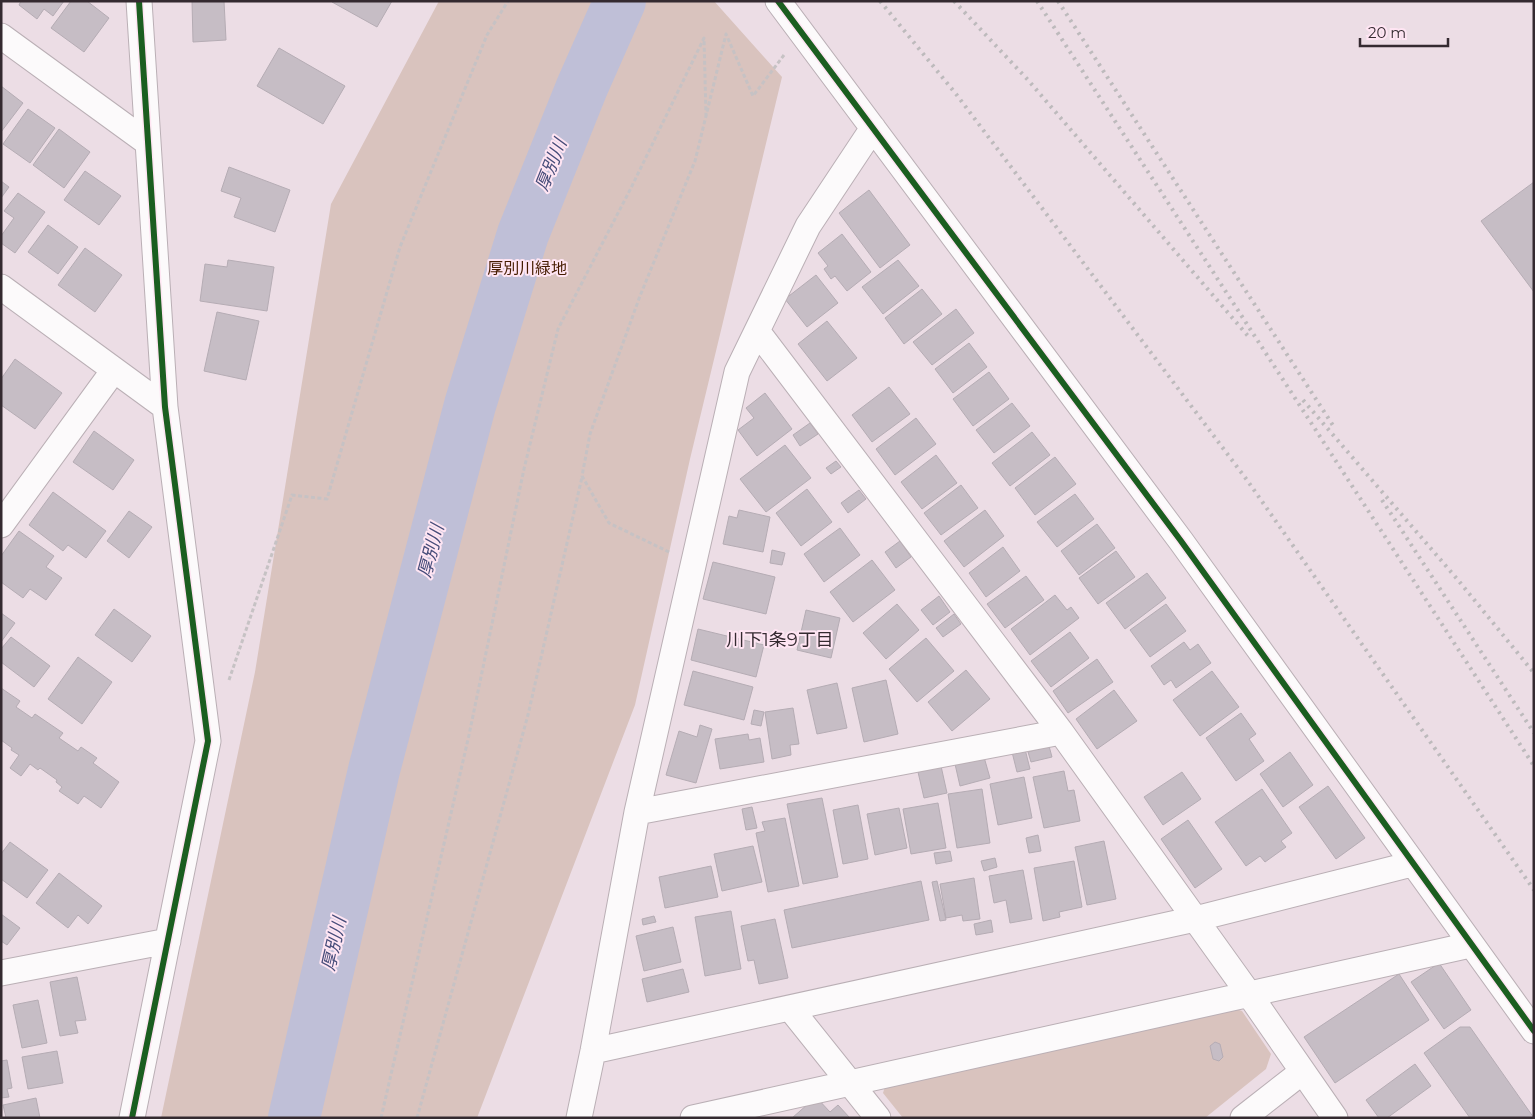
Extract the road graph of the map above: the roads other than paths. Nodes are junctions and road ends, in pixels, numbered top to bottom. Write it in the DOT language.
graph roads {
  1 [pos="139,1"];
  2 [pos="778,1"];
  3 [pos="1,36"];
  4 [pos="873,128"];
  5 [pos="148,143"];
  6 [pos="1,287"];
  7 [pos="757,330"];
  8 [pos="114,370"];
  9 [pos="165,407"];
  10 [pos="1,525"];
  11 [pos="1061,732"];
  12 [pos="637,812"];
  13 [pos="1412,864"];
  14 [pos="1195,919"];
  15 [pos="168,941"];
  16 [pos="1470,945"];
  17 [pos="1,973"];
  18 [pos="1249,994"];
  19 [pos="790,1008"];
  20 [pos="1534,1031"];
  21 [pos="593,1051"];
  22 [pos="1302,1072"];
  23 [pos="851,1083"];
  24 [pos="132,1118"];
  25 [pos="579,1118"];
  26 [pos="693,1118"];
  27 [pos="878,1118"];
  28 [pos="1243,1118"];
  29 [pos="1335,1118"];
  1 -- 5 [label="street"];
  2 -- 4 [label="street"];
  3 -- 5 [label="street"];
  4 -- 7 [label="street"];
  4 -- 13 [label="street"];
  5 -- 9 [label="street"];
  6 -- 8 [label="street"];
  7 -- 11 [label="street"];
  7 -- 12 [label="street"];
  8 -- 9 [label="street"];
  8 -- 10 [label="street"];
  9 -- 15 [label="street"];
  11 -- 12 [label="street"];
  11 -- 14 [label="street"];
  12 -- 21 [label="street"];
  13 -- 14 [label="street"];
  13 -- 16 [label="street"];
  14 -- 18 [label="street"];
  14 -- 19 [label="street"];
  15 -- 17 [label="street"];
  15 -- 24 [label="street"];
  16 -- 18 [label="street"];
  16 -- 20 [label="street"];
  18 -- 22 [label="street"];
  18 -- 23 [label="street"];
  19 -- 21 [label="street"];
  19 -- 23 [label="street"];
  21 -- 25 [label="street"];
  22 -- 28 [label="street"];
  22 -- 29 [label="street"];
  23 -- 26 [label="street"];
  23 -- 27 [label="street"];
}
